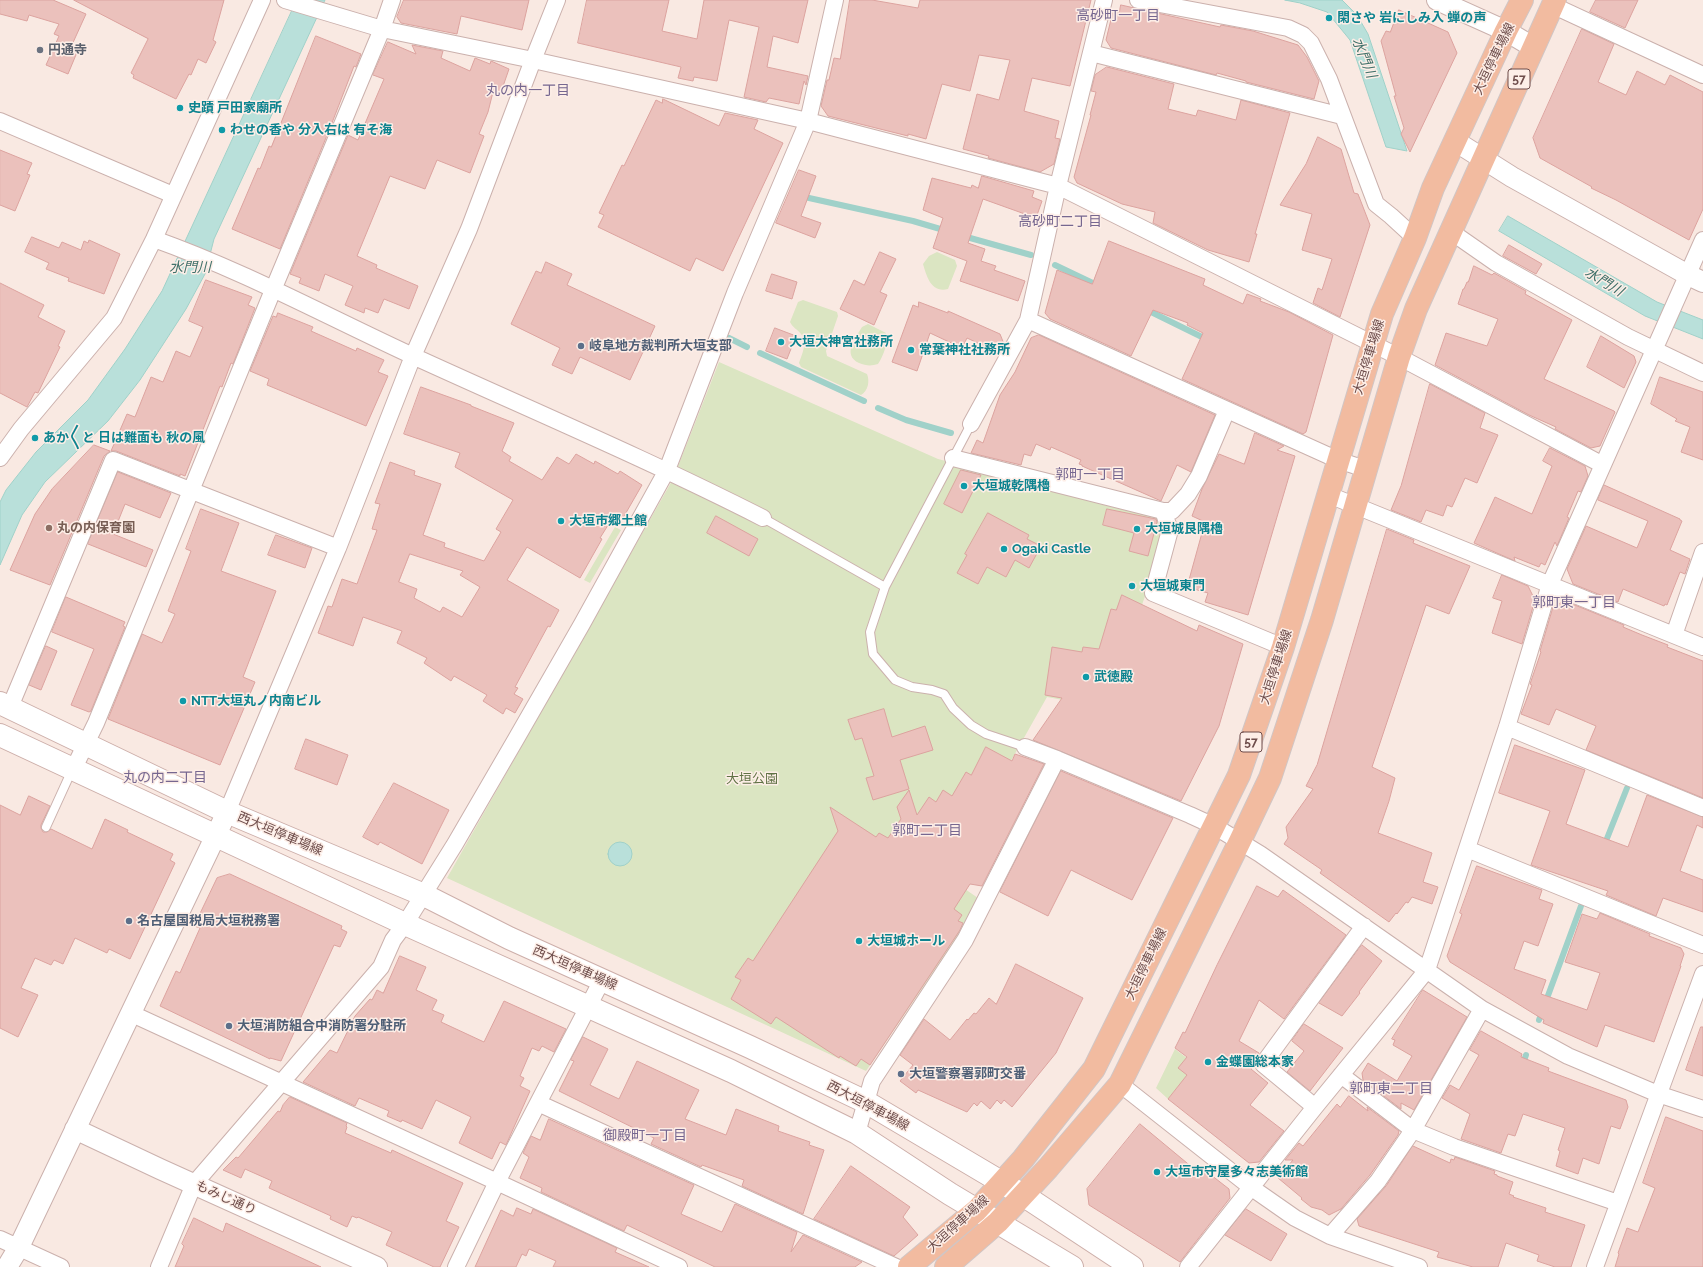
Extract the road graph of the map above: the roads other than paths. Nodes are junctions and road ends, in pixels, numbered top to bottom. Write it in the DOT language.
graph roads {
  1 [pos="262,0"];
  2 [pos="286,0"];
  3 [pos="392,0"];
  4 [pos="557,0"];
  5 [pos="835,0"];
  6 [pos="1104,0"];
  7 [pos="1138,0"];
  8 [pos="1438,0"];
  9 [pos="1522,0"];
  10 [pos="1553,3"];
  11 [pos="382,29"];
  12 [pos="1506,31"];
  13 [pos="1533,47"];
  14 [pos="1091,53"];
  15 [pos="532,60"];
  16 [pos="1703,75"];
  17 [pos="1342,116"];
  18 [pos="0,121"];
  19 [pos="808,121"];
  20 [pos="1455,141"];
  21 [pos="1483,158"];
  22 [pos="1058,186"];
  23 [pos="173,195"];
  24 [pos="1450,231"];
  25 [pos="1415,238"];
  26 [pos="154,239"];
  27 [pos="1703,240"];
  28 [pos="1696,278"];
  29 [pos="272,290"];
  30 [pos="1028,320"];
  31 [pos="1372,343"];
  32 [pos="1655,349"];
  33 [pos="413,356"];
  34 [pos="1399,357"];
  35 [pos="1703,373"];
  36 [pos="1227,410"];
  37 [pos="971,424"];
  38 [pos="0,458"];
  39 [pos="953,458"];
  40 [pos="1338,460"];
  41 [pos="1603,465"];
  42 [pos="1366,469"];
  43 [pos="666,470"];
  44 [pos="190,490"];
  45 [pos="1328,495"];
  46 [pos="1355,505"];
  47 [pos="1163,511"];
  48 [pos="763,518"];
  49 [pos="338,548"];
  50 [pos="1703,552"];
  51 [pos="1550,584"];
  52 [pos="885,587"];
  53 [pos="1674,635"];
  54 [pos="1283,647"];
  55 [pos="1703,647"];
  56 [pos="5,705"];
  57 [pos="1507,727"];
  58 [pos="0,735"];
  59 [pos="85,744"];
  60 [pos="1025,747"];
  61 [pos="1057,759"];
  62 [pos="73,770"];
  63 [pos="1703,808"];
  64 [pos="227,812"];
  65 [pos="1214,826"];
  66 [pos="46,827"];
  67 [pos="216,836"];
  68 [pos="1240,841"];
  69 [pos="1467,849"];
  70 [pos="424,895"];
  71 [pos="405,924"];
  72 [pos="1364,926"];
  73 [pos="1703,945"];
  74 [pos="1427,970"];
  75 [pos="1703,974"];
  76 [pos="602,980"];
  77 [pos="588,1007"];
  78 [pos="1482,1009"];
  79 [pos="130,1013"];
  80 [pos="1341,1075"];
  81 [pos="282,1083"];
  82 [pos="1120,1084"];
  83 [pos="1658,1094"];
  84 [pos="866,1102"];
  85 [pos="538,1103"];
  86 [pos="1315,1107"];
  87 [pos="1703,1109"];
  88 [pos="75,1129"];
  89 [pos="1413,1130"];
  90 [pos="856,1133"];
  91 [pos="497,1182"];
  92 [pos="1002,1182"];
  93 [pos="194,1184"];
  94 [pos="1252,1188"];
  95 [pos="1023,1195"];
  96 [pos="1618,1203"];
  97 [pos="978,1210"];
  98 [pos="998,1222"];
  99 [pos="1330,1236"];
  100 [pos="0,1239"];
  101 [pos="19,1248"];
  102 [pos="7,1267"];
  103 [pos="61,1267"];
  104 [pos="159,1267"];
  105 [pos="377,1267"];
  106 [pos="456,1267"];
  107 [pos="679,1267"];
  108 [pos="896,1267"];
  109 [pos="909,1267"];
  110 [pos="946,1267"];
  111 [pos="1072,1267"];
  112 [pos="1132,1267"];
  113 [pos="1188,1267"];
  114 [pos="1420,1267"];
  115 [pos="1595,1267"];
  1 -- 23 [label="street"];
  2 -- 11 [label="street"];
  3 -- 11 [label="street"];
  4 -- 15 [label="street"];
  5 -- 19 [label="street"];
  6 -- 14 [label="street"];
  7 -- 17 [label="street"];
  8 -- 12 [label="street"];
  9 -- 12 [label="main road, 大垣停車場線 / 57"];
  10 -- 13 [label="main road, 大垣停車場線 / 57"];
  10 -- 16 [label="street"];
  11 -- 15 [label="street"];
  11 -- 29 [label="street"];
  12 -- 13 [label="street"];
  12 -- 20 [label="main road, 大垣停車場線 / 57"];
  13 -- 21 [label="main road, 大垣停車場線 / 57"];
  14 -- 17 [label="street"];
  14 -- 22 [label="street"];
  15 -- 19 [label="street"];
  15 -- 33 [label="street"];
  17 -- 25 [label="street"];
  18 -- 23 [label="street"];
  19 -- 22 [label="street"];
  19 -- 43 [label="street"];
  20 -- 21 [label="street"];
  20 -- 25 [label="main road, 大垣停車場線 / 57"];
  21 -- 24 [label="main road, 大垣停車場線 / 57"];
  21 -- 28 [label="street"];
  22 -- 30 [label="street"];
  22 -- 31 [label="street"];
  23 -- 26 [label="street"];
  24 -- 32 [label="street"];
  24 -- 34 [label="main road, 大垣停車場線 / 57"];
  25 -- 31 [label="main road, 大垣停車場線 / 57"];
  26 -- 29 [label="street"];
  26 -- 38 [label="street"];
  27 -- 28 [label="street"];
  28 -- 32 [label="street"];
  29 -- 33 [label="street"];
  29 -- 44 [label="street"];
  30 -- 36 [label="street"];
  30 -- 37 [label="street"];
  31 -- 34 [label="street"];
  31 -- 40 [label="main road, 大垣停車場線 / 57"];
  32 -- 35 [label="street"];
  32 -- 41 [label="street"];
  33 -- 43 [label="street"];
  33 -- 49 [label="street"];
  34 -- 41 [label="street"];
  34 -- 42 [label="main road, 大垣停車場線 / 57"];
  36 -- 40 [label="street"];
  36 -- 47 [label="street"];
  37 -- 39 [label="lane"];
  39 -- 47 [label="street"];
  39 -- 52 [label="lane"];
  40 -- 42 [label="street"];
  40 -- 45 [label="main road, 大垣停車場線 / 57"];
  41 -- 51 [label="street"];
  42 -- 46 [label="main road, 大垣停車場線 / 57"];
  43 -- 48 [label="street"];
  43 -- 70 [label="street"];
  44 -- 49 [label="street"];
  44 -- 56 [label="street"];
  44 -- 59 [label="street"];
  45 -- 46 [label="street"];
  45 -- 54 [label="main road, 大垣停車場線 / 57"];
  46 -- 51 [label="street"];
  46 -- 68 [label="main road, 大垣停車場線 / 57"];
  47 -- 54 [label="street"];
  48 -- 52 [label="lane"];
  49 -- 64 [label="street"];
  50 -- 53 [label="street"];
  51 -- 53 [label="street"];
  51 -- 57 [label="street"];
  52 -- 60 [label="lane"];
  53 -- 55 [label="street"];
  54 -- 65 [label="main road, 大垣停車場線 / 57"];
  56 -- 59 [label="main road, 西大垣停車場線"];
  57 -- 63 [label="street"];
  57 -- 69 [label="street"];
  58 -- 62 [label="main road, 西大垣停車場線"];
  59 -- 62 [label="street"];
  59 -- 64 [label="main road, 西大垣停車場線"];
  60 -- 61 [label="street"];
  61 -- 65 [label="street"];
  61 -- 84 [label="street"];
  62 -- 66 [label="lane"];
  62 -- 67 [label="main road, 西大垣停車場線"];
  64 -- 67 [label="street"];
  64 -- 70 [label="main road, 西大垣停車場線"];
  65 -- 68 [label="street"];
  65 -- 92 [label="main road, 大垣停車場線 / 57"];
  67 -- 71 [label="main road, 西大垣停車場線"];
  67 -- 79 [label="street"];
  68 -- 72 [label="street"];
  68 -- 82 [label="main road, 大垣停車場線 / 57"];
  69 -- 73 [label="street"];
  69 -- 74 [label="street"];
  70 -- 71 [label="street"];
  70 -- 76 [label="main road, 西大垣停車場線"];
  71 -- 77 [label="main road, 西大垣停車場線"];
  71 -- 81 [label="street"];
  72 -- 74 [label="street"];
  72 -- 86 [label="street"];
  74 -- 78 [label="street"];
  74 -- 80 [label="street"];
  75 -- 83 [label="street"];
  76 -- 77 [label="street"];
  76 -- 84 [label="main road, 西大垣停車場線"];
  77 -- 85 [label="street"];
  77 -- 90 [label="main road, 西大垣停車場線"];
  78 -- 83 [label="street"];
  78 -- 89 [label="street"];
  79 -- 81 [label="street"];
  79 -- 88 [label="street"];
  80 -- 86 [label="street"];
  80 -- 89 [label="street"];
  81 -- 91 [label="street"];
  81 -- 93 [label="street"];
  82 -- 94 [label="street"];
  82 -- 95 [label="main road, 大垣停車場線 / 57"];
  83 -- 87 [label="street"];
  83 -- 96 [label="street"];
  84 -- 90 [label="street"];
  84 -- 92 [label="main road, 西大垣停車場線"];
  85 -- 91 [label="street"];
  85 -- 108 [label="street"];
  86 -- 94 [label="street"];
  88 -- 93 [label="street, もみじ通り"];
  88 -- 101 [label="street"];
  89 -- 96 [label="street"];
  89 -- 99 [label="street"];
  90 -- 97 [label="main road, 西大垣停車場線"];
  91 -- 106 [label="street"];
  91 -- 107 [label="street"];
  92 -- 95 [label="main road, 西大垣停車場線"];
  92 -- 97 [label="main road, 大垣停車場線 / 57"];
  93 -- 104 [label="street"];
  93 -- 105 [label="street, もみじ通り"];
  94 -- 99 [label="street"];
  94 -- 113 [label="street"];
  95 -- 98 [label="main road, 大垣停車場線 / 57"];
  95 -- 112 [label="main road, 西大垣停車場線"];
  96 -- 115 [label="street"];
  97 -- 98 [label="main road, 西大垣停車場線"];
  97 -- 109 [label="main road, 大垣停車場線 / 57"];
  98 -- 110 [label="main road, 大垣停車場線 / 57"];
  98 -- 111 [label="main road, 西大垣停車場線"];
  99 -- 114 [label="street"];
  100 -- 101 [label="street"];
  101 -- 102 [label="street"];
  101 -- 103 [label="street"];
}
